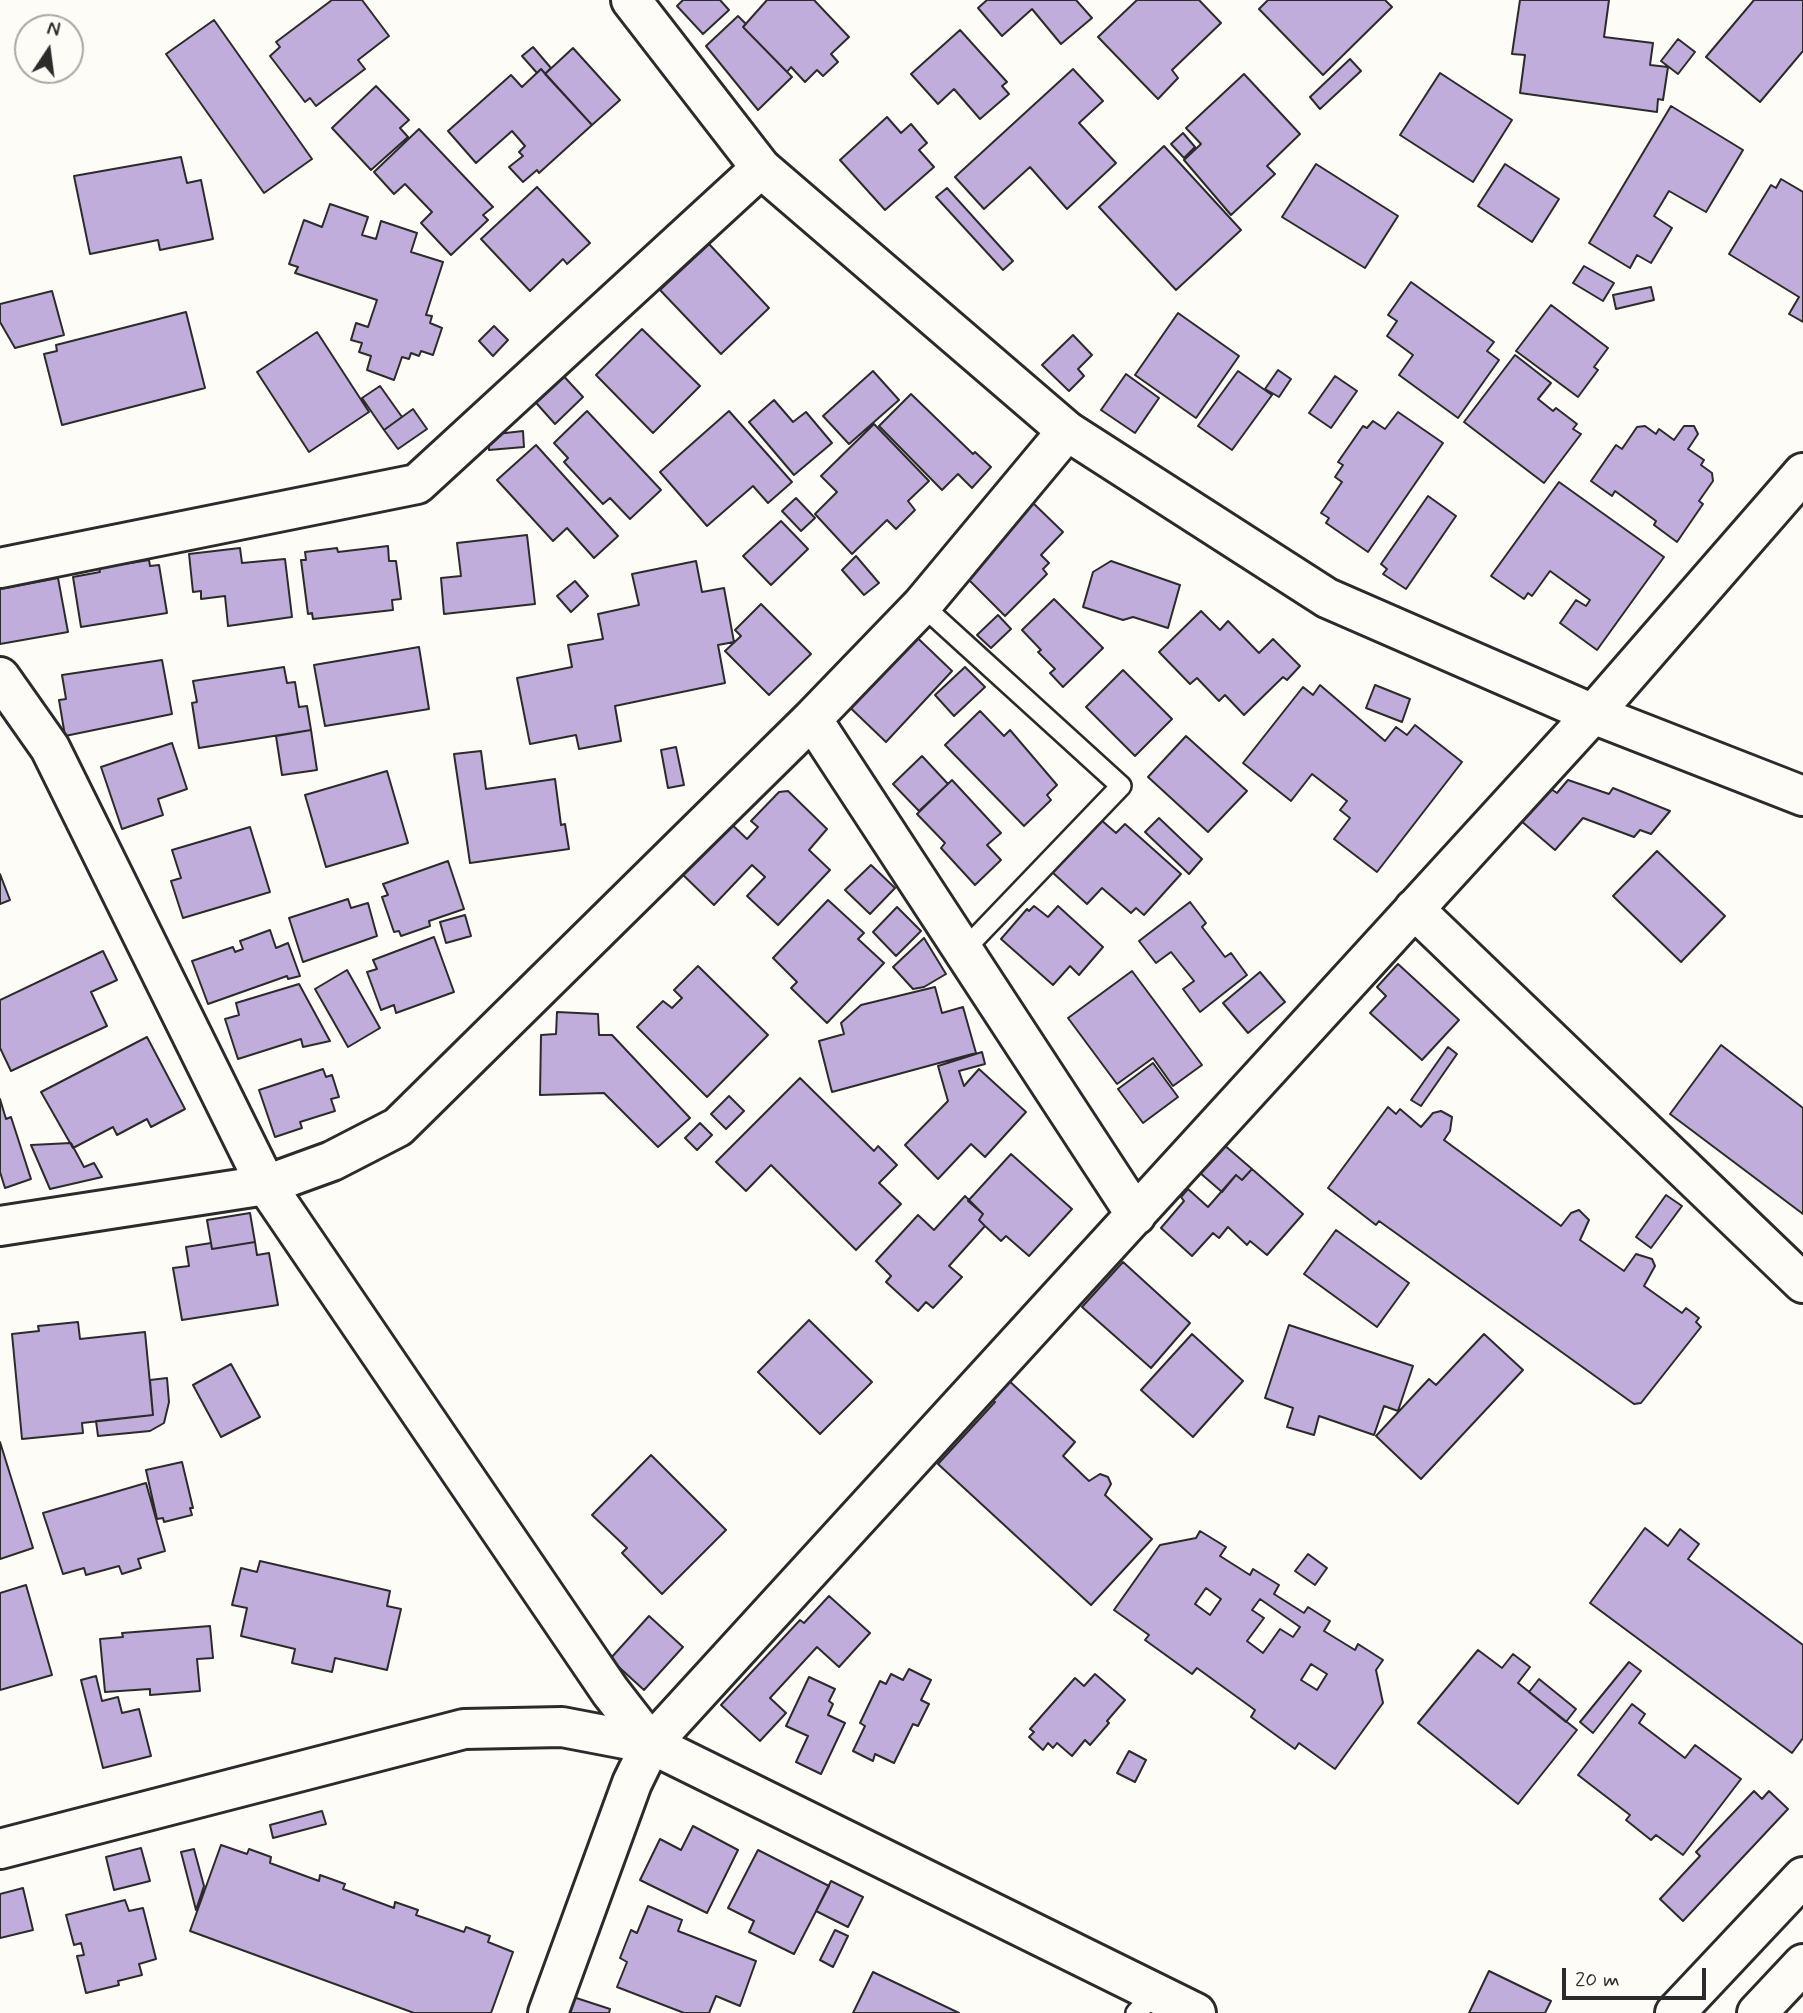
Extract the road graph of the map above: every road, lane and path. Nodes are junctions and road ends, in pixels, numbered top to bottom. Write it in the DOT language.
graph roads {
  1 [pos="631,0"];
  2 [pos="761,168"];
  3 [pos="1067,431"];
  4 [pos="1803,473"];
  5 [pos="0,568"];
  6 [pos="922,605"];
  7 [pos="0,677"];
  8 [pos="1593,714"];
  9 [pos="812,719"];
  10 [pos="1803,796"];
  11 [pos="1414,909"];
  12 [pos="963,951"];
  13 [pos="266,1185"];
  14 [pos="1136,1215"];
  15 [pos="0,1226"];
  16 [pos="1803,1283"];
  17 [pos="652,1744"];
  18 [pos="0,1849"];
  19 [pos="1803,1877"];
  20 [pos="1803,1964"];
  21 [pos="1146,2003"];
  22 [pos="548,2013"];
  23 [pos="1196,2013"];
  24 [pos="1675,2013"];
  25 [pos="1757,2013"];
  1 -- 2 [label="street"];
  2 -- 3 [label="street"];
  2 -- 5 [label="street"];
  3 -- 6 [label="street"];
  3 -- 8 [label="street"];
  4 -- 8 [label="street"];
  6 -- 9 [label="street"];
  6 -- 12 [label="lane"];
  7 -- 13 [label="street"];
  8 -- 10 [label="street"];
  8 -- 11 [label="street"];
  9 -- 12 [label="street"];
  9 -- 13 [label="street"];
  11 -- 14 [label="street"];
  11 -- 16 [label="street"];
  12 -- 14 [label="street"];
  13 -- 15 [label="street"];
  13 -- 17 [label="street"];
  14 -- 17 [label="street"];
  17 -- 18 [label="street"];
  17 -- 21 [label="street"];
  17 -- 22 [label="street"];
  19 -- 24 [label="street"];
  20 -- 25 [label="street"];
  21 -- 23 [label="street"];
}
